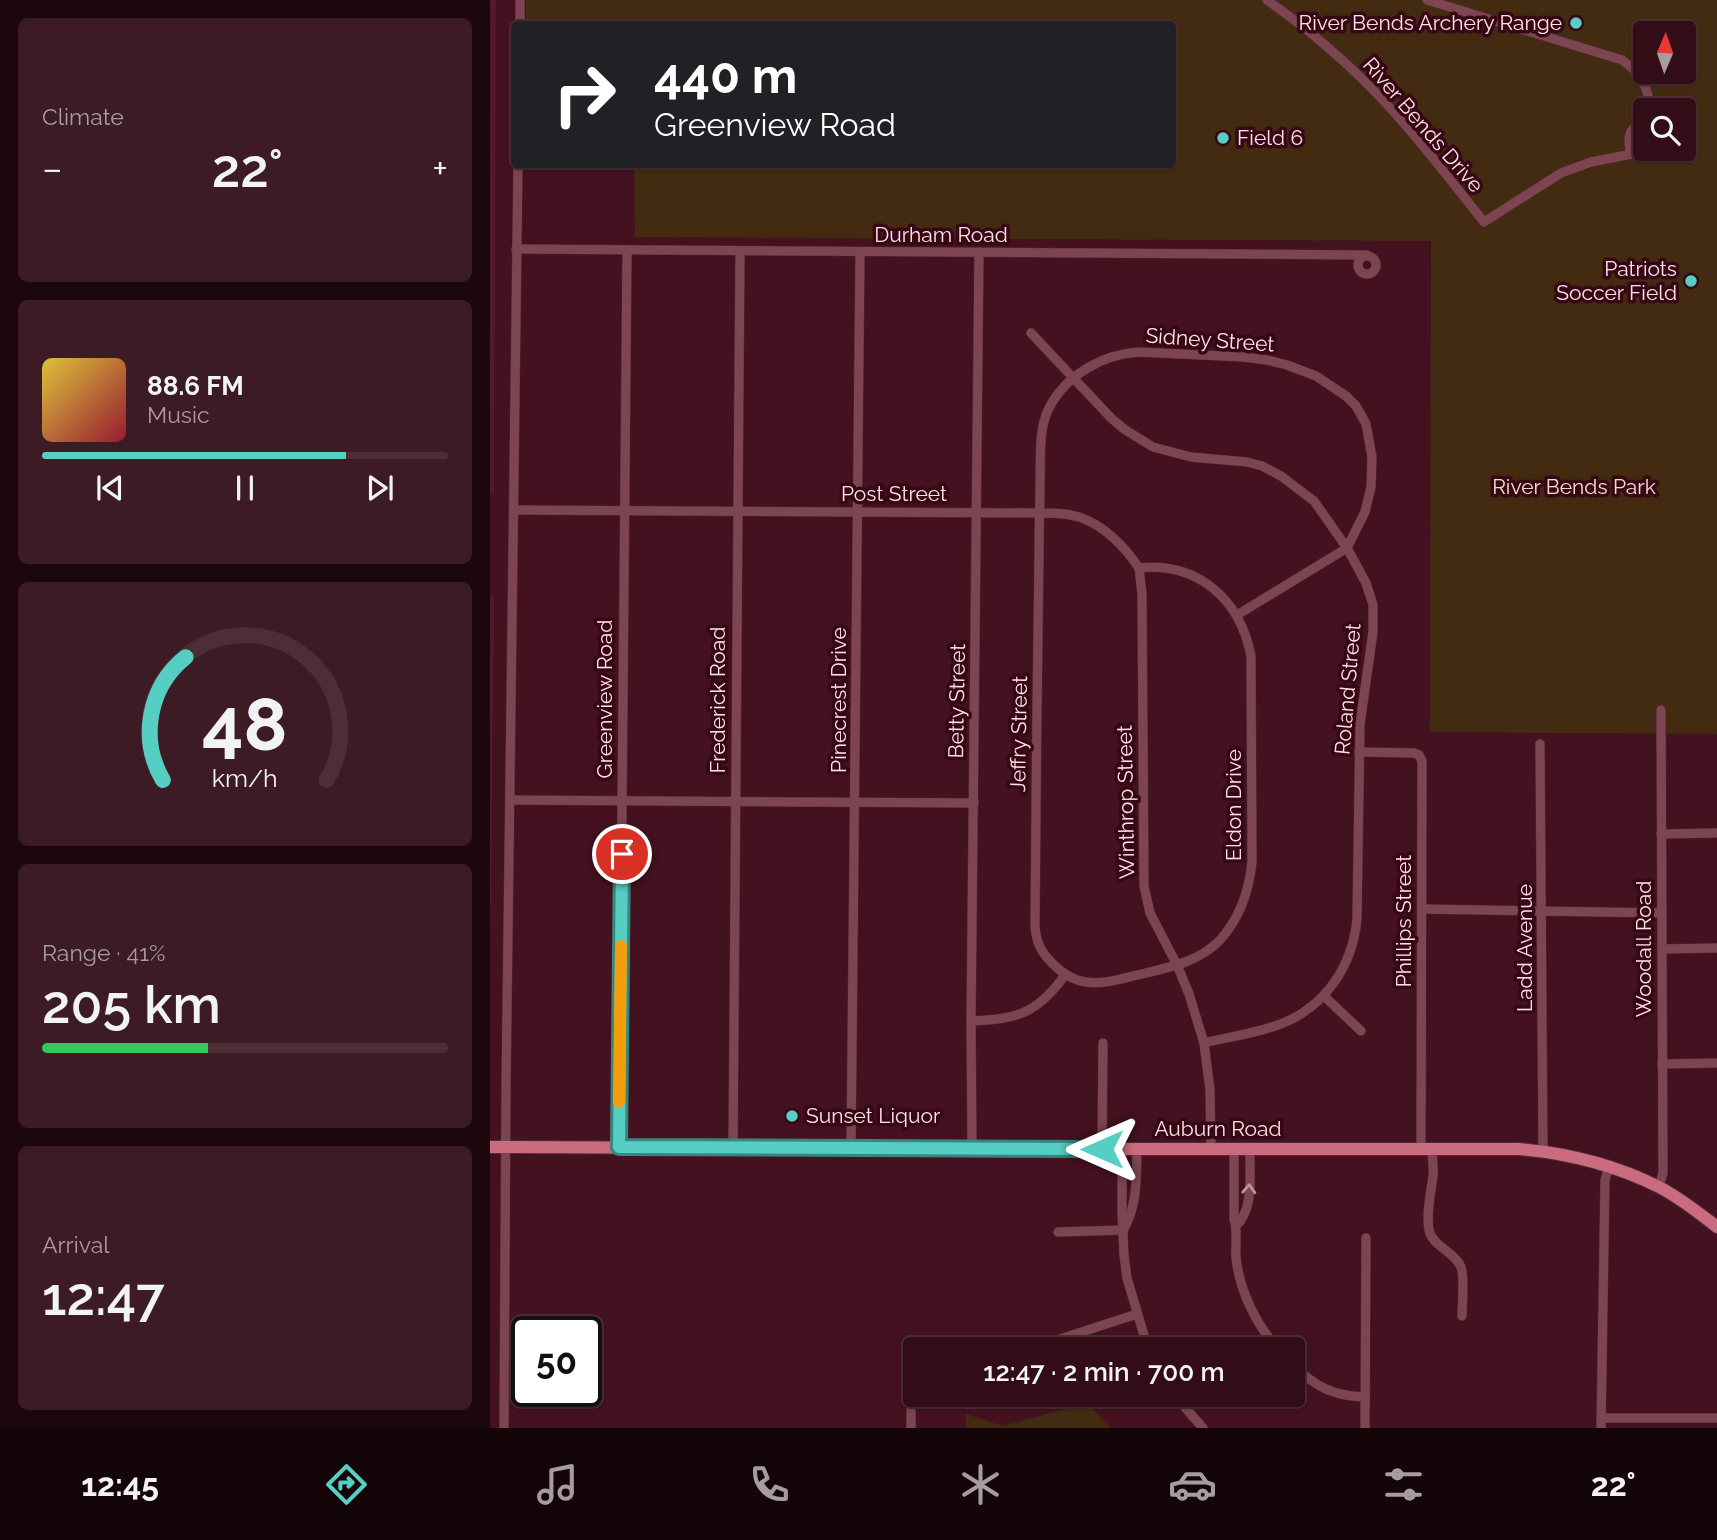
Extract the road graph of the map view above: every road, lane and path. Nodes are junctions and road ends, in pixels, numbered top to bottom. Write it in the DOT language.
graph roads {
  1 [pos="520,0"];
  2 [pos="1267,0"];
  3 [pos="1427,0"];
  4 [pos="520,21"];
  5 [pos="1649,98"];
  6 [pos="1633,128"];
  7 [pos="1631,152"];
  8 [pos="518,168"];
  9 [pos="516,250"];
  10 [pos="627,251"];
  11 [pos="740,252"];
  12 [pos="860,252"];
  13 [pos="979,252"];
  14 [pos="1367,255"];
  15 [pos="1351,256"];
  16 [pos="1359,268"];
  17 [pos="1031,333"];
  18 [pos="1073,378"];
  19 [pos="514,510"];
  20 [pos="624,510"];
  21 [pos="737,511"];
  22 [pos="858,511"];
  23 [pos="976,512"];
  24 [pos="1040,513"];
  25 [pos="1347,548"];
  26 [pos="1139,568"];
  27 [pos="1237,615"];
  28 [pos="1661,710"];
  29 [pos="1540,744"];
  30 [pos="1359,752"];
  31 [pos="510,800"];
  32 [pos="622,800"];
  33 [pos="735,801"];
  34 [pos="856,802"];
  35 [pos="974,803"];
  36 [pos="1717,833"];
  37 [pos="1661,834"];
  38 [pos="1422,909"];
  39 [pos="1542,910"];
  40 [pos="1661,912"];
  41 [pos="1717,948"];
  42 [pos="1662,949"];
  43 [pos="1177,965"];
  44 [pos="1065,975"];
  45 [pos="1324,996"];
  46 [pos="971,1021"];
  47 [pos="1361,1031"];
  48 [pos="1103,1043"];
  49 [pos="1204,1043"];
  50 [pos="1717,1063"];
  51 [pos="1662,1064"];
  52 [pos="490,1147"];
  53 [pos="505,1147"];
  54 [pos="619,1147"];
  55 [pos="733,1148"];
  56 [pos="1427,1148"];
  57 [pos="851,1149"];
  58 [pos="972,1149"];
  59 [pos="1102,1149"];
  60 [pos="1122,1149"];
  61 [pos="1137,1149"];
  62 [pos="1211,1149"];
  63 [pos="1234,1149"];
  64 [pos="1250,1149"];
  65 [pos="1543,1151"];
  66 [pos="1609,1167"];
  67 [pos="1659,1187"];
  68 [pos="1236,1226"];
  69 [pos="1717,1227"];
  70 [pos="1123,1230"];
  71 [pos="1058,1232"];
  72 [pos="1366,1238"];
  73 [pos="1137,1314"];
  74 [pos="1462,1316"];
  75 [pos="1066,1337"];
  76 [pos="1144,1337"];
  77 [pos="1268,1337"];
  78 [pos="1305,1376"];
  79 [pos="1365,1397"];
  80 [pos="911,1407"];
  81 [pos="1185,1407"];
  82 [pos="1717,1418"];
  83 [pos="1601,1423"];
  84 [pos="504,1428"];
  85 [pos="912,1428"];
  86 [pos="1203,1428"];
  87 [pos="1365,1428"];
  1 -- 4 [label="street"];
  2 -- 7 [label="street, River Bends Drive"];
  3 -- 5 [label="street"];
  6 -- 7 [label="street"];
  8 -- 9 [label="street"];
  9 -- 10 [label="street, Durham Road"];
  9 -- 19 [label="street"];
  10 -- 11 [label="street, Durham Road"];
  10 -- 20 [label="street, Greenview Road"];
  11 -- 12 [label="street, Durham Road"];
  11 -- 21 [label="street, Frederick Road"];
  12 -- 13 [label="street, Durham Road"];
  12 -- 22 [label="street, Pinecrest Drive"];
  13 -- 15 [label="street, Durham Road"];
  13 -- 23 [label="street, Betty Street"];
  14 -- 15 [label="street, Durham Road"];
  14 -- 16 [label="street"];
  14 -- 16 [label="street"];
  15 -- 16 [label="street"];
  17 -- 18 [label="street, Roland Street"];
  18 -- 24 [label="street, Jeffry Street"];
  18 -- 25 [label="street, Roland Street"];
  18 -- 25 [label="street, Sidney Street"];
  19 -- 20 [label="street, Post Street"];
  19 -- 31 [label="street"];
  20 -- 21 [label="street, Post Street"];
  20 -- 32 [label="street, Greenview Road"];
  21 -- 22 [label="street, Post Street"];
  21 -- 33 [label="street, Frederick Road"];
  22 -- 23 [label="street, Post Street"];
  22 -- 34 [label="street, Pinecrest Drive"];
  23 -- 24 [label="street, Post Street"];
  23 -- 35 [label="street, Betty Street"];
  24 -- 26 [label="street, Post Street"];
  24 -- 44 [label="street, Jeffry Street"];
  25 -- 27 [label="street"];
  25 -- 30 [label="street, Roland Street"];
  26 -- 27 [label="street"];
  26 -- 43 [label="street, Winthrop Street"];
  27 -- 43 [label="street, Eldon Drive"];
  28 -- 37 [label="street, Woodall Road"];
  29 -- 39 [label="street, Ladd Avenue"];
  30 -- 38 [label="street, Phillips Street"];
  30 -- 45 [label="street, Roland Street"];
  31 -- 32 [label="street"];
  31 -- 53 [label="street"];
  32 -- 33 [label="street"];
  32 -- 54 [label="street, Greenview Road"];
  33 -- 34 [label="street"];
  33 -- 55 [label="street, Frederick Road"];
  34 -- 35 [label="street"];
  34 -- 57 [label="street, Pinecrest Drive"];
  35 -- 46 [label="street, Betty Street"];
  36 -- 37 [label="street"];
  37 -- 40 [label="street, Woodall Road"];
  38 -- 39 [label="street"];
  38 -- 56 [label="street, Phillips Street"];
  39 -- 40 [label="street"];
  39 -- 65 [label="street, Ladd Avenue"];
  40 -- 42 [label="street, Woodall Road"];
  41 -- 42 [label="street"];
  42 -- 51 [label="street, Woodall Road"];
  43 -- 44 [label="street"];
  43 -- 49 [label="street, Winthrop Street"];
  44 -- 46 [label="street"];
  45 -- 47 [label="street"];
  45 -- 49 [label="street, Roland Street"];
  46 -- 58 [label="street, Betty Street"];
  48 -- 59 [label="street"];
  49 -- 62 [label="street, Winthrop Street"];
  50 -- 51 [label="street"];
  51 -- 67 [label="street, Woodall Road"];
  52 -- 53 [label="main road, Auburn Road"];
  53 -- 54 [label="main road, Auburn Road"];
  53 -- 84 [label="street"];
  54 -- 55 [label="main road, Auburn Road"];
  55 -- 57 [label="main road, Auburn Road"];
  56 -- 64 [label="main road, Auburn Road"];
  56 -- 65 [label="main road, Auburn Road"];
  56 -- 74 [label="street, Phillips Street"];
  57 -- 58 [label="main road, Auburn Road"];
  58 -- 59 [label="main road, Auburn Road"];
  59 -- 60 [label="main road, Auburn Road"];
  60 -- 61 [label="main road, Auburn Road"];
  60 -- 70 [label="street"];
  61 -- 62 [label="main road, Auburn Road"];
  61 -- 70 [label="street"];
  62 -- 63 [label="main road, Auburn Road"];
  63 -- 64 [label="main road, Auburn Road"];
  63 -- 68 [label="street"];
  68 -- 64 [label="street, one-way"];
  65 -- 66 [label="main road, Auburn Road"];
  66 -- 67 [label="main road, Auburn Road"];
  66 -- 83 [label="street"];
  67 -- 69 [label="main road, Auburn Road"];
  68 -- 77 [label="street"];
  70 -- 71 [label="street"];
  70 -- 73 [label="street"];
  72 -- 79 [label="street"];
  73 -- 75 [label="street"];
  73 -- 76 [label="street"];
  78 -- 79 [label="street"];
  79 -- 87 [label="street"];
  80 -- 85 [label="street"];
  81 -- 86 [label="street"];
  82 -- 83 [label="street"];
}
